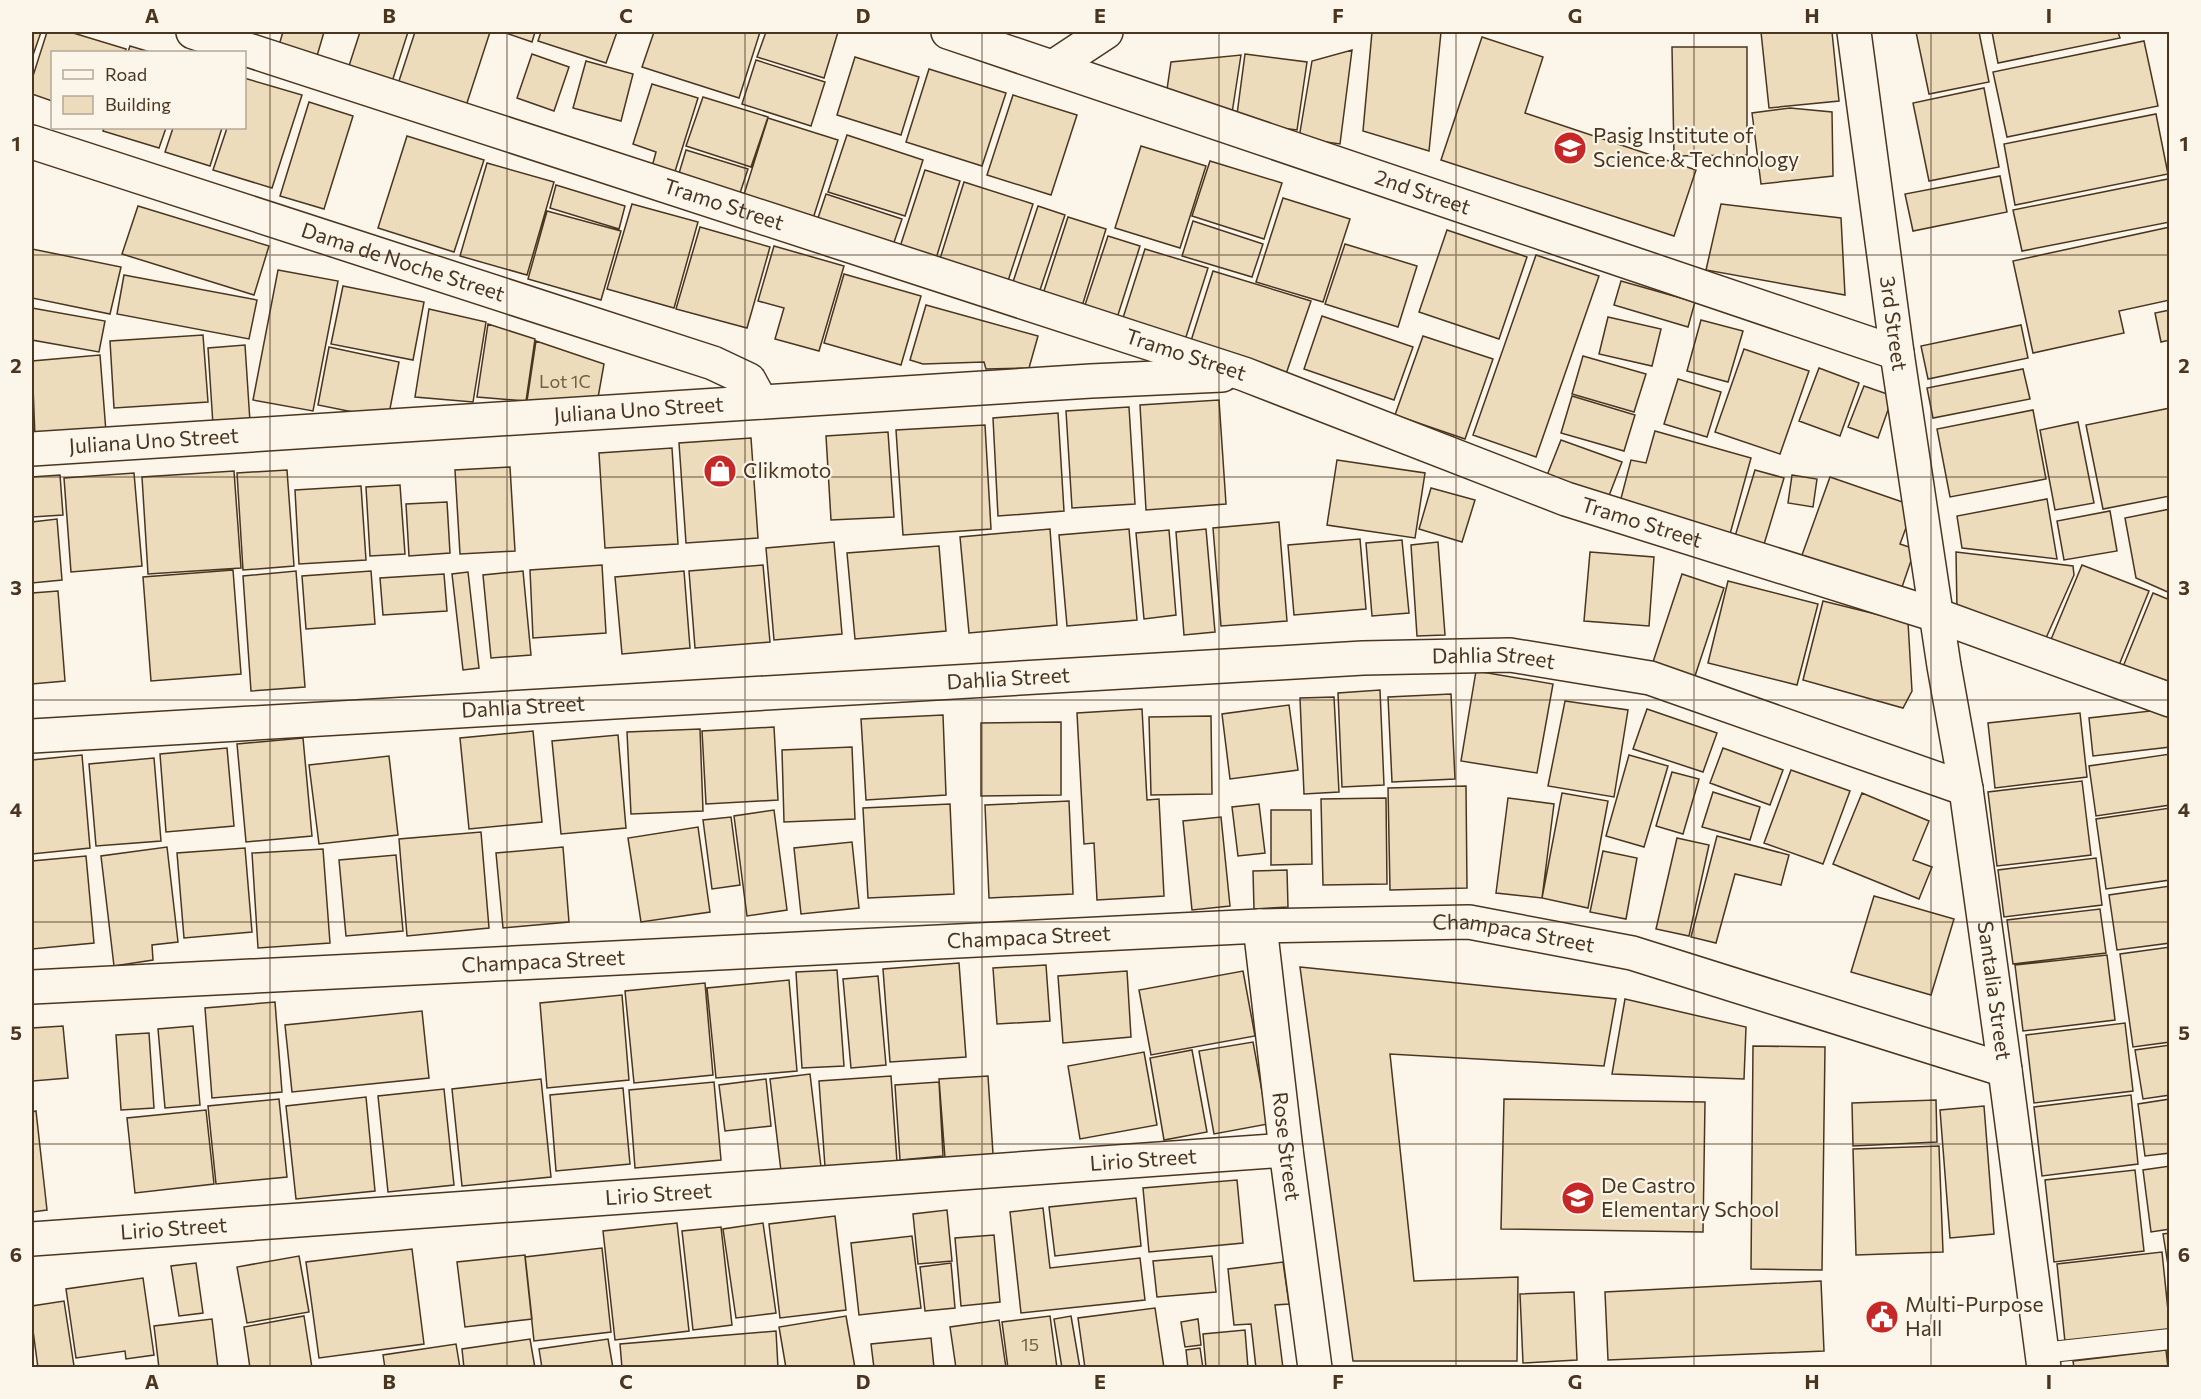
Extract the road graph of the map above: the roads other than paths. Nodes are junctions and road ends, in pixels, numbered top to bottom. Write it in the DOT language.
graph roads {
  1 [pos="193,32"];
  2 [pos="948,32"];
  3 [pos="1106,32"];
  4 [pos="1854,32"];
  5 [pos="1053,67"];
  6 [pos="32,142"];
  7 [pos="1897,353"];
  8 [pos="1244,374"];
  9 [pos="761,402"];
  10 [pos="32,450"];
  11 [pos="1936,615"];
  12 [pos="2169,700"];
  13 [pos="32,736"];
  14 [pos="1966,789"];
  15 [pos="1260,926"];
  16 [pos="32,987"];
  17 [pos="2006,1070"];
  18 [pos="1286,1150"];
  19 [pos="32,1239"];
  20 [pos="2169,1339"];
  21 [pos="2037,1364"];
  22 [pos="1315,1368"];
  1 -- 8 [label="street, Tramo Street"];
  2 -- 5 [label="street, 2nd Street"];
  3 -- 5 [label="street"];
  4 -- 7 [label="street, 3rd Street"];
  5 -- 7 [label="street, 2nd Street"];
  6 -- 9 [label="street, Dama de Noche Street"];
  7 -- 11 [label="street, 3rd Street"];
  8 -- 9 [label="street, Juliana Uno Street"];
  8 -- 11 [label="street, Tramo Street"];
  9 -- 10 [label="street, Juliana Uno Street"];
  11 -- 12 [label="street, Tramo Street"];
  11 -- 14 [label="street, Santalia Street"];
  13 -- 14 [label="street, Dahlia Street"];
  14 -- 17 [label="street, Santalia Street"];
  15 -- 16 [label="street, Champaca Street"];
  15 -- 17 [label="street, Champaca Street"];
  15 -- 18 [label="street, Rose Street"];
  17 -- 21 [label="street, Santalia Street"];
  18 -- 19 [label="street, Lirio Street"];
  18 -- 22 [label="street, Rose Street"];
  20 -- 21 [label="lane"];
}
